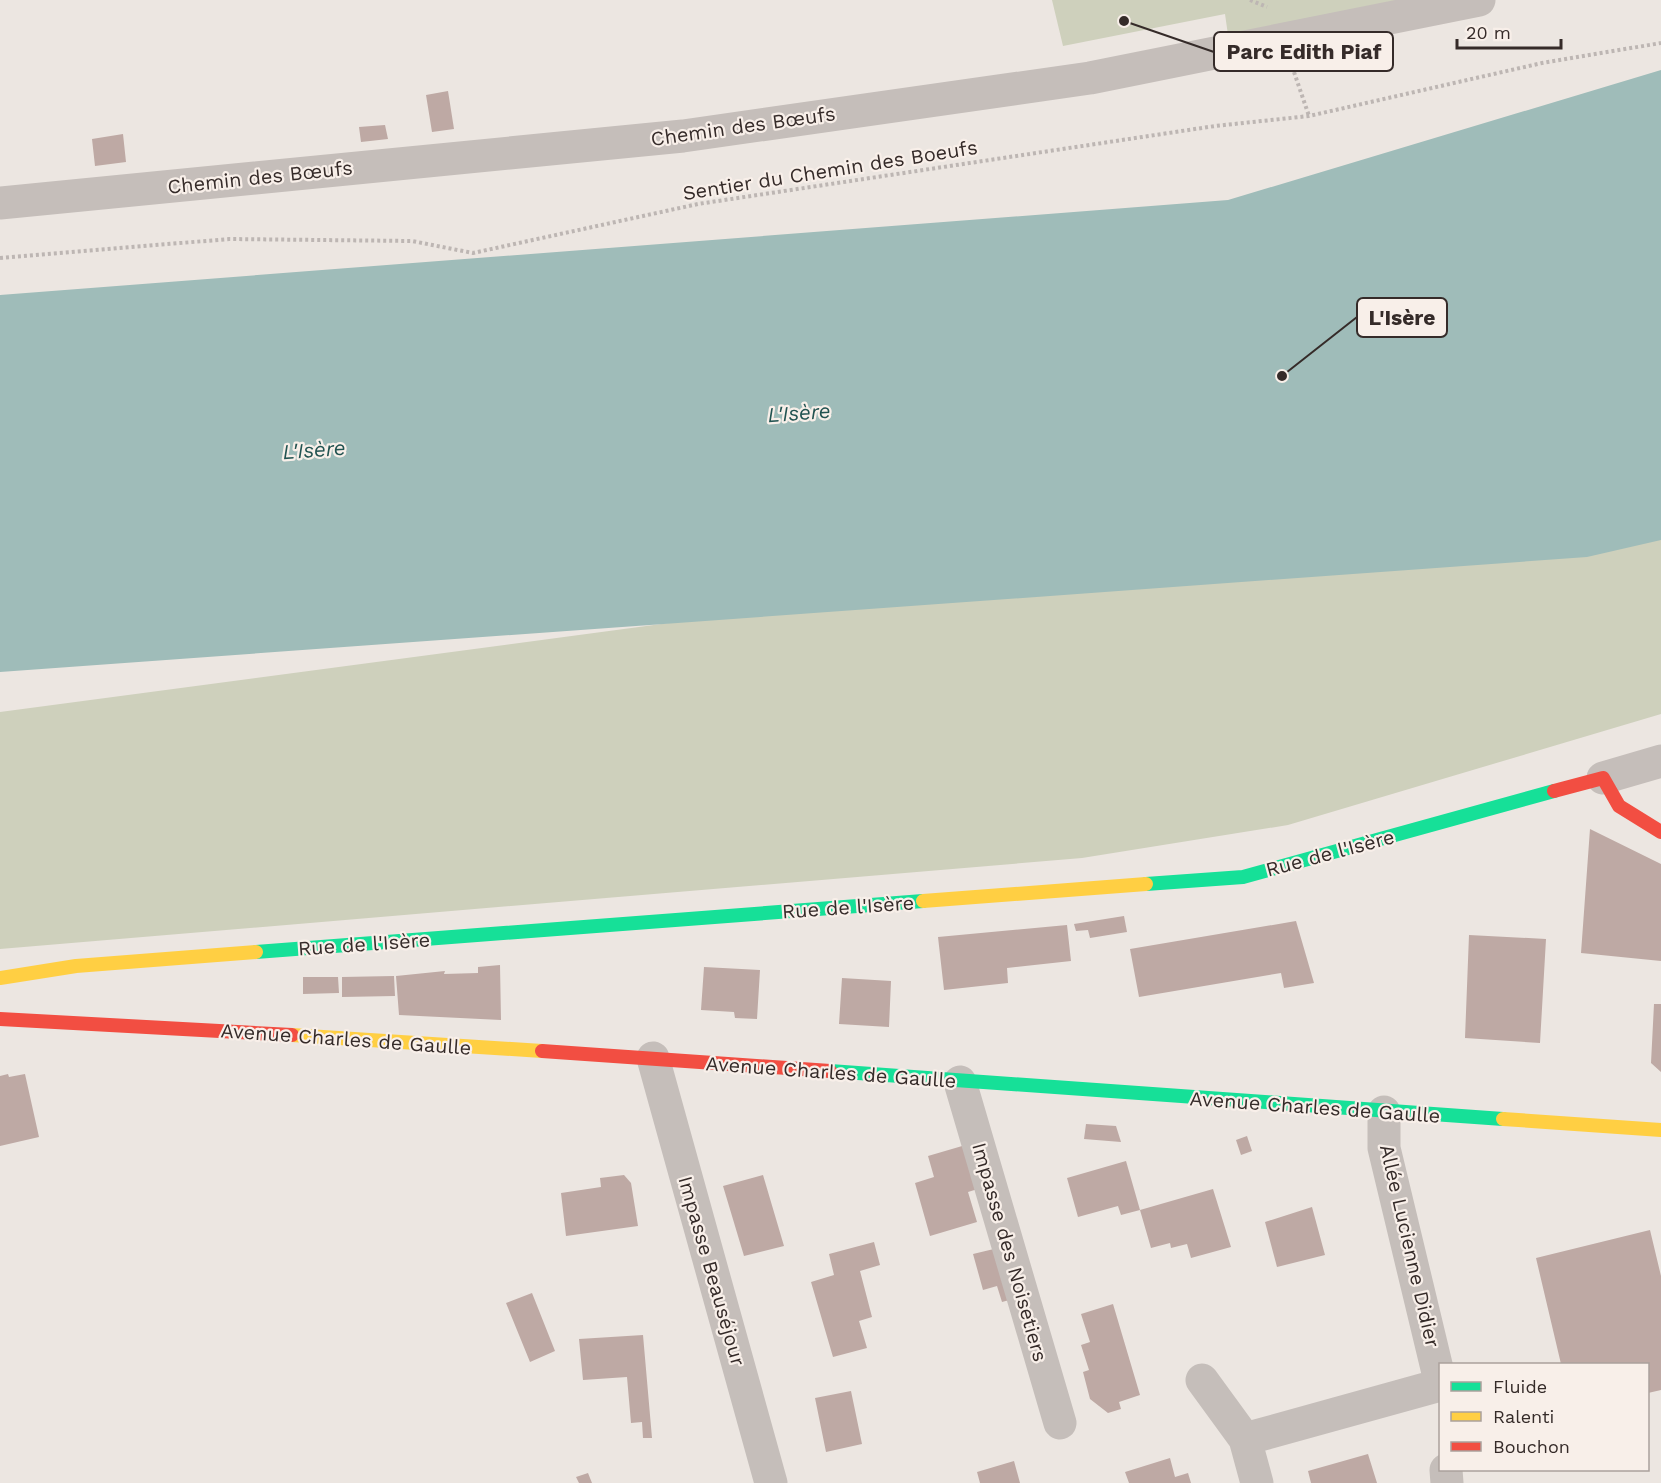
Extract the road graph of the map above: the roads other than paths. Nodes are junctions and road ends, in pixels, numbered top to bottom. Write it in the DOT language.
graph roads {
  1 [pos="1479,0"];
  2 [pos="0,203"];
  3 [pos="1661,761"];
  4 [pos="1603,778"];
  5 [pos="1661,832"];
  6 [pos="0,978"];
  7 [pos="0,1019"];
  8 [pos="653,1058"];
  9 [pos="960,1082"];
  10 [pos="1384,1112"];
  11 [pos="1661,1130"];
  12 [pos="1439,1377"];
  13 [pos="1202,1380"];
  14 [pos="1439,1385"];
  15 [pos="1060,1423"];
  16 [pos="1245,1439"];
  17 [pos="771,1483"];
  18 [pos="1257,1483"];
  1 -- 2 [label="street, Chemin des Bœufs"];
  3 -- 4 [label="street"];
  4 -- 5 [label="street"];
  4 -- 6 [label="street, Rue de l'Isère"];
  7 -- 8 [label="street, Avenue Charles de Gaulle"];
  8 -- 9 [label="street, Avenue Charles de Gaulle"];
  8 -- 17 [label="street, Impasse Beauséjour"];
  9 -- 10 [label="street, Avenue Charles de Gaulle"];
  9 -- 15 [label="street, Impasse des Noisetiers"];
  10 -- 11 [label="street, Avenue Charles de Gaulle"];
  10 -- 12 [label="street, Allée Lucienne Didier"];
  13 -- 16 [label="street"];
  14 -- 16 [label="street"];
  16 -- 18 [label="street"];
}
